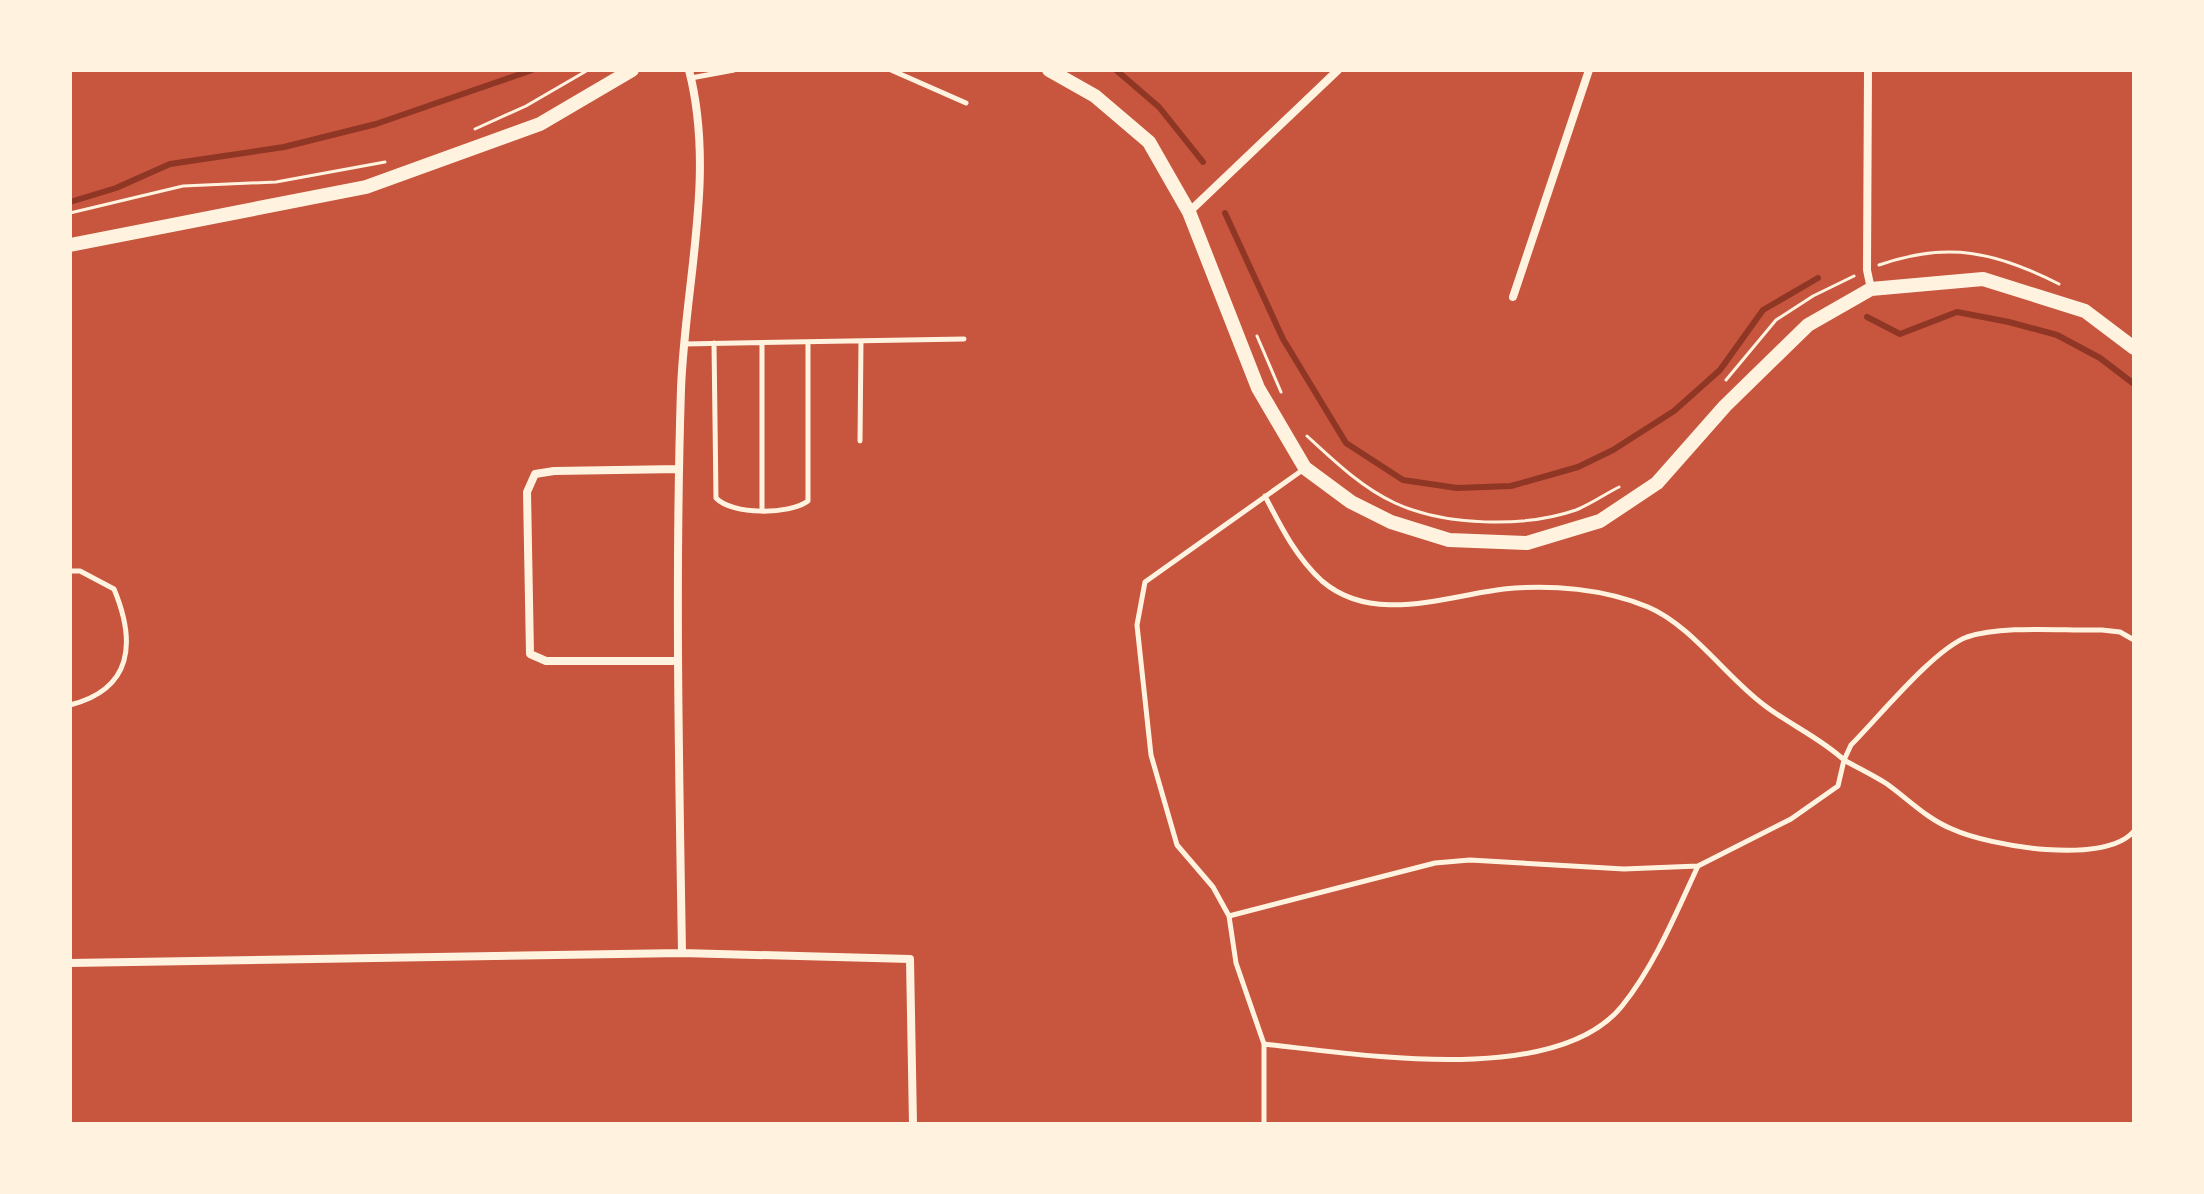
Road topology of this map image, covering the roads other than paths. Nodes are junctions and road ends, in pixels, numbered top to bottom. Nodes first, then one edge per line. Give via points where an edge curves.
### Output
1 (632, 70) edge
2 (734, 70) edge
3 (891, 70) edge
4 (1049, 70) edge
5 (1338, 70) edge
6 (1589, 70) edge
7 (1868, 70) edge
8 (690, 74) edge
9 (966, 103) dead end
10 (1189, 212) junction
11 (70, 245) edge
12 (1871, 289) junction
13 (1513, 297) dead end
14 (964, 339) dead end
15 (861, 341) junction
16 (808, 342) junction
17 (714, 343) junction
18 (762, 343) junction
19 (683, 344) junction
20 (2134, 348) edge
21 (860, 441) dead end
22 (1305, 468) junction
23 (679, 469) junction
24 (1265, 496) junction
25 (762, 509) junction
26 (70, 571) edge
27 (2134, 640) edge
28 (677, 661) junction
29 (70, 705) edge
30 (1844, 760) junction
31 (2134, 831) edge
32 (1698, 866) junction
33 (1229, 916) junction
34 (682, 953) junction
35 (70, 963) edge
36 (1264, 1044) junction
37 (913, 1124) edge
38 (1264, 1124) edge

1 - 11 street via 540,124 366,187
2 - 8 lane
3 - 9 lane
4 - 10 street via 1095,96 1149,142
5 - 10 street
6 - 13 street
7 - 12 street
8 - 19 street via 702,164
10 - 22 street via 1258,388
12 - 20 street via 1983,279 2085,311
12 - 22 street via 1808,325 1725,406 1657,483 1600,521 1527,543 1449,540 1351,502
14 - 15 lane
15 - 16 lane
15 - 21 lane
16 - 18 lane
16 - 25 lane via 808,501 799,508
17 - 18 lane
17 - 19 lane
17 - 25 lane via 716,498 732,508
18 - 25 lane
19 - 23 street
22 - 24 lane
23 - 28 street
23 - 28 street via 554,471 535,474 527,492 530,654 546,661
24 - 30 lane via 1293,549 1324,583 1361,601 1400,606 1507,589 1587,590 1650,608 1702,646 1764,705 1823,740
24 - 33 lane via 1145,582 1137,625 1151,755 1163,803 1177,845 1213,887
26 - 29 lane via 114,589 127,620 127,655 111,688
27 - 30 lane via 2102,630 1967,637 1944,649 1851,745
28 - 34 street
30 - 31 lane via 1954,831 2073,851 2106,848
30 - 32 lane via 1838,786 1791,819
32 - 33 lane via 1599,869 1470,860 1435,863
32 - 36 lane via 1662,942 1622,1007 1592,1033 1562,1046 1417,1061
33 - 36 lane via 1236,963
34 - 35 street
34 - 37 street via 910,959
36 - 38 lane

